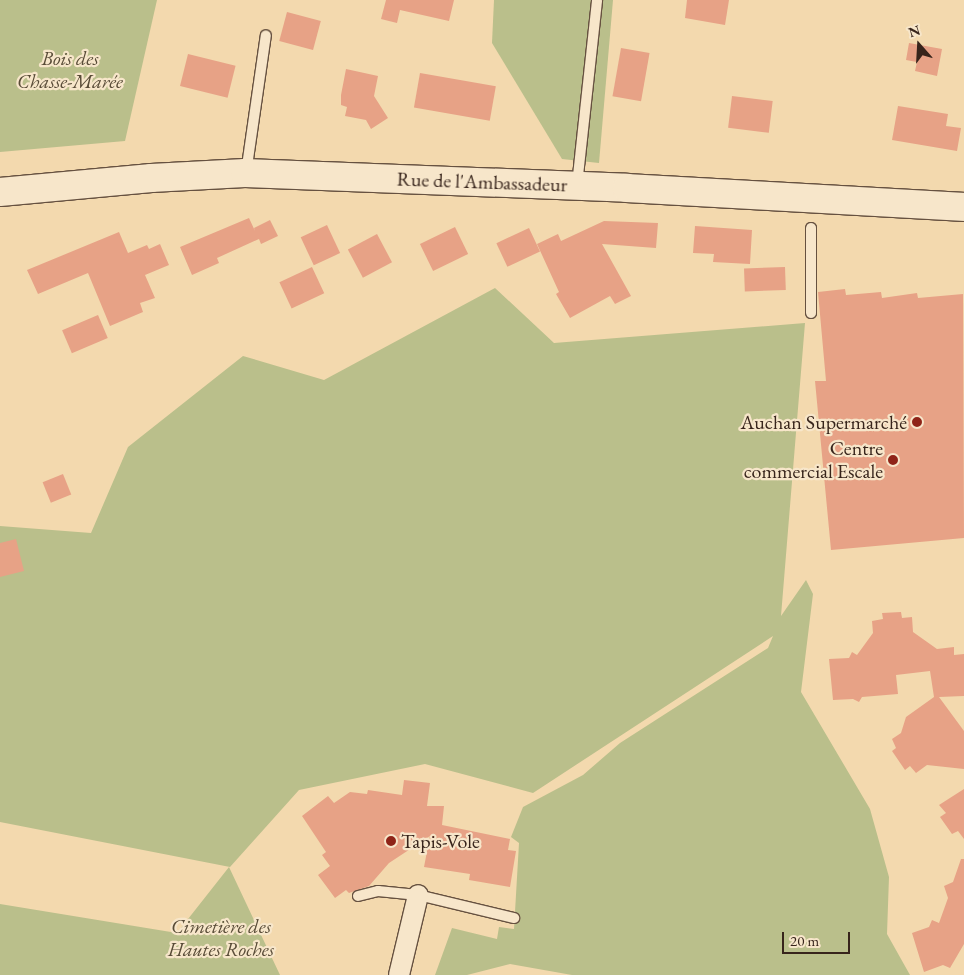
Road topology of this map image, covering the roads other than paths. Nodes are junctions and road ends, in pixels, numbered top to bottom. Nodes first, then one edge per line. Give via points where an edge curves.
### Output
1 (597, 0) edge
2 (266, 35) dead end
3 (246, 173) junction
4 (577, 186) junction
5 (0, 192) edge
6 (964, 206) edge
7 (811, 228) dead end
8 (811, 313) dead end
9 (418, 895) junction
10 (358, 896) dead end
11 (514, 918) dead end
12 (399, 975) edge

1 - 4 lane
2 - 3 lane
3 - 4 main road, Rue de l'Ambassadeur
3 - 5 main road, Rue de l'Ambassadeur
4 - 6 main road, Rue de l'Ambassadeur
7 - 8 lane
9 - 10 lane via 378,891
9 - 11 lane
9 - 12 street

